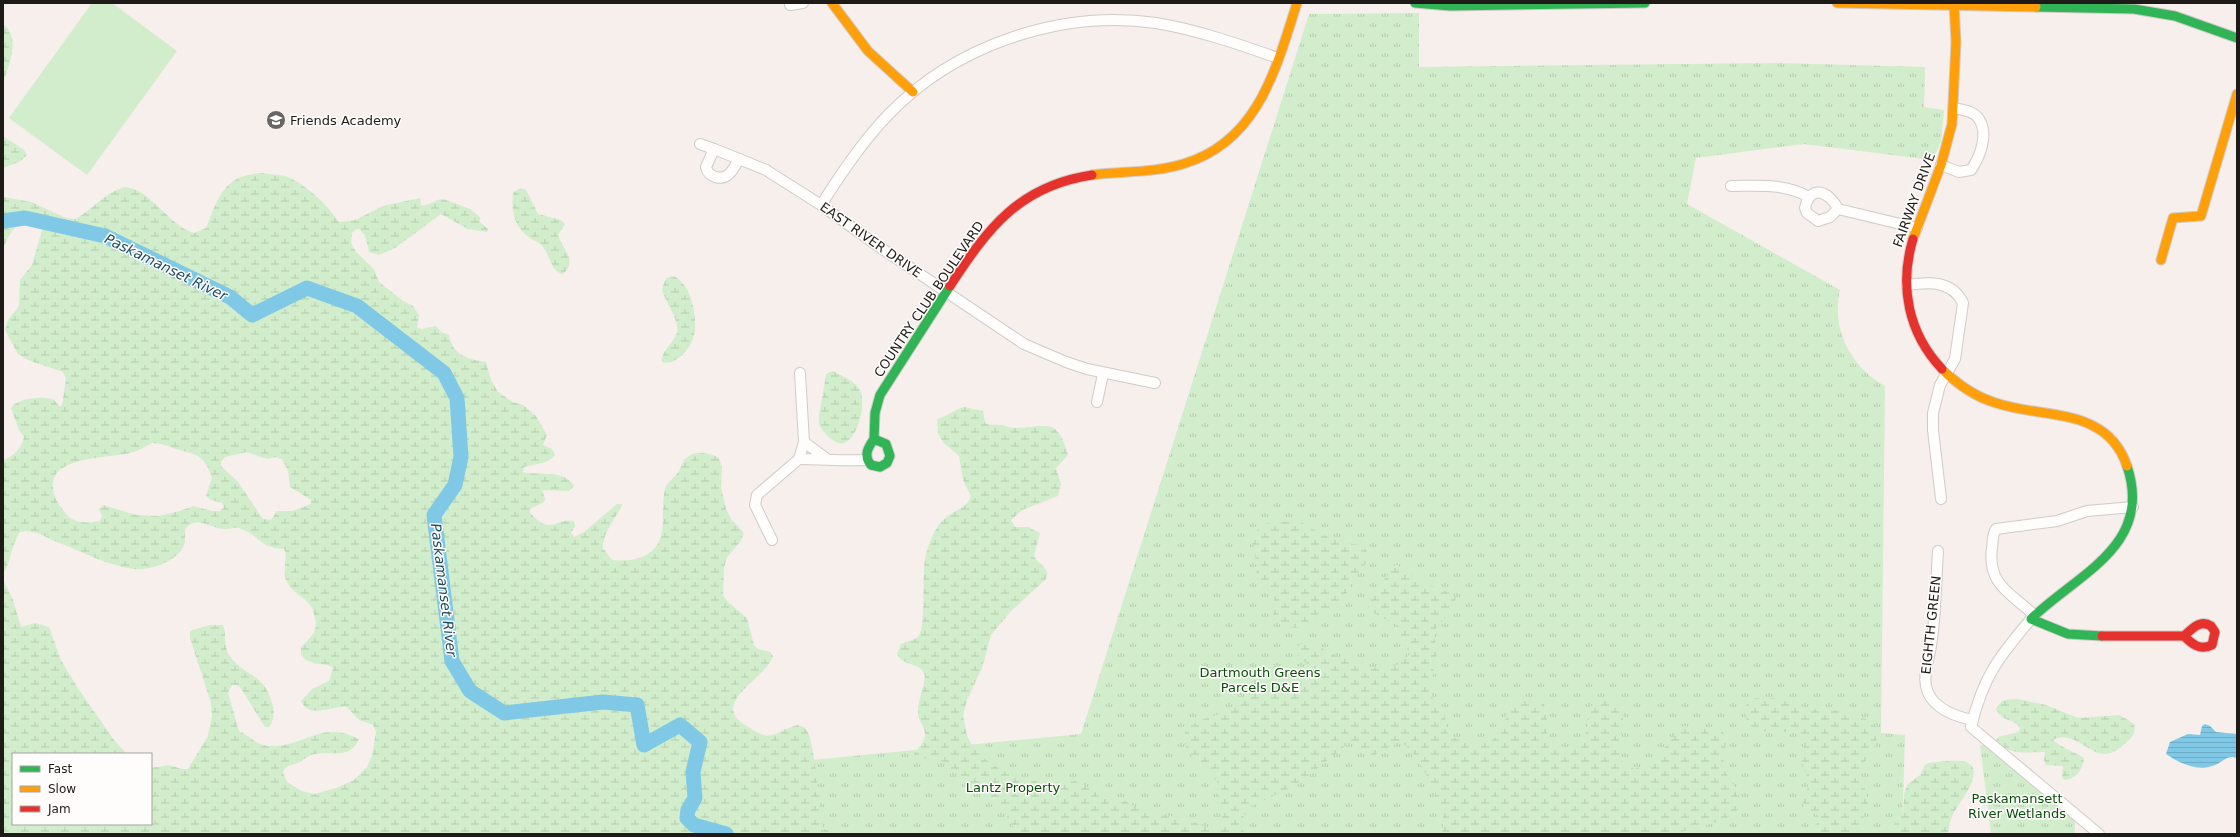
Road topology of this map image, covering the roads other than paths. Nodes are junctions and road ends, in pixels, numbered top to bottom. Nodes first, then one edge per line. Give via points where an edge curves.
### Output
1 (803, 3) edge
2 (832, 3) edge
3 (1297, 3) edge
4 (1415, 3) edge
5 (1645, 3) edge
6 (1837, 3) edge
7 (790, 4) dead end
8 (1954, 5) junction
9 (2237, 38) edge
10 (1278, 58) junction
11 (914, 92) junction
12 (2237, 94) edge
13 (1954, 108) junction
14 (700, 144) dead end
15 (714, 149) junction
16 (739, 159) junction
17 (1941, 165) junction
18 (1731, 186) dead end
19 (1809, 197) junction
20 (821, 205) junction
21 (1838, 210) junction
22 (1917, 228) junction
23 (2161, 260) dead end
24 (1907, 285) junction
25 (947, 291) junction
26 (1946, 372) junction
27 (800, 373) dead end
28 (1103, 374) junction
29 (1155, 383) dead end
30 (1097, 402) dead end
31 (874, 439) junction
32 (804, 442) junction
33 (799, 459) junction
34 (827, 459) junction
35 (867, 460) junction
36 (1942, 500) dead end
37 (2133, 507) junction
38 (772, 540) dead end
39 (1938, 551) dead end
40 (2033, 617) junction
41 (2184, 636) dead end
42 (1972, 724) junction
43 (2098, 834) edge

1 - 7 street
2 - 11 street via 866,51
3 - 10 street, COUNTRY CLUB BOULEVARD
4 - 5 street via 1457,6
6 - 8 street
8 - 9 street via 2110,7 2146,10 2188,19
8 - 13 street, FAIRWAY DRIVE
10 - 11 street via 1169,26 1121,20 1093,21 1034,32 995,44 955,63
10 - 25 street, COUNTRY CLUB BOULEVARD via 1257,109 1241,130 1223,146 1203,158 1183,165 1154,170 1084,175 1034,193 995,225
11 - 20 street via 888,115 870,136
12 - 23 street via 2201,216 2173,218
13 - 17 street, FAIRWAY DRIVE via 1950,136
13 - 17 street via 1971,112 1979,119 1982,130 1980,157 1971,170 1959,172
14 - 15 street, EAST RIVER DRIVE
15 - 16 street, EAST RIVER DRIVE
15 - 16 street via 706,167 714,176 722,178 729,174
16 - 20 street, EAST RIVER DRIVE via 766,170
17 - 22 street, FAIRWAY DRIVE
18 - 19 street via 1783,187 1799,191
19 - 21 street via 1815,193 1829,195
19 - 21 street via 1805,208 1812,219 1824,221
20 - 25 street, EAST RIVER DRIVE
21 - 22 street
22 - 24 street, FAIRWAY DRIVE via 1908,258
24 - 26 street, FAIRWAY DRIVE via 1910,313 1918,334 1925,347
24 - 26 street via 1943,284 1955,292 1963,303 1955,359
25 - 28 street, EAST RIVER DRIVE via 1024,344
25 - 31 street, COUNTRY CLUB BOULEVARD via 880,395 875,413
26 - 36 street via 1936,396 1933,414
26 - 37 street, FAIRWAY DRIVE via 1972,393 1999,404 2067,416 2084,421 2100,430 2115,444 2126,464 2131,482
27 - 32 street
28 - 29 street, EAST RIVER DRIVE
28 - 30 street
31 - 35 street, COUNTRY CLUB BOULEVARD via 866,450
31 - 35 street via 886,444 890,458 886,464 879,467
32 - 33 street
32 - 34 street
33 - 34 street
33 - 38 street via 757,495 756,505
34 - 35 street
37 - 40 street, FAIRWAY DRIVE via 2128,527 2114,548
37 - 40 street via 2086,511 2057,522 1996,529 1993,533 1991,559 1994,576
39 - 42 street, EIGHTH GREEN via 1931,645 1925,673 1926,686 1931,698 1940,708
40 - 41 street via 2068,634 2119,637
40 - 42 street via 2010,644 1989,675
42 - 43 street

